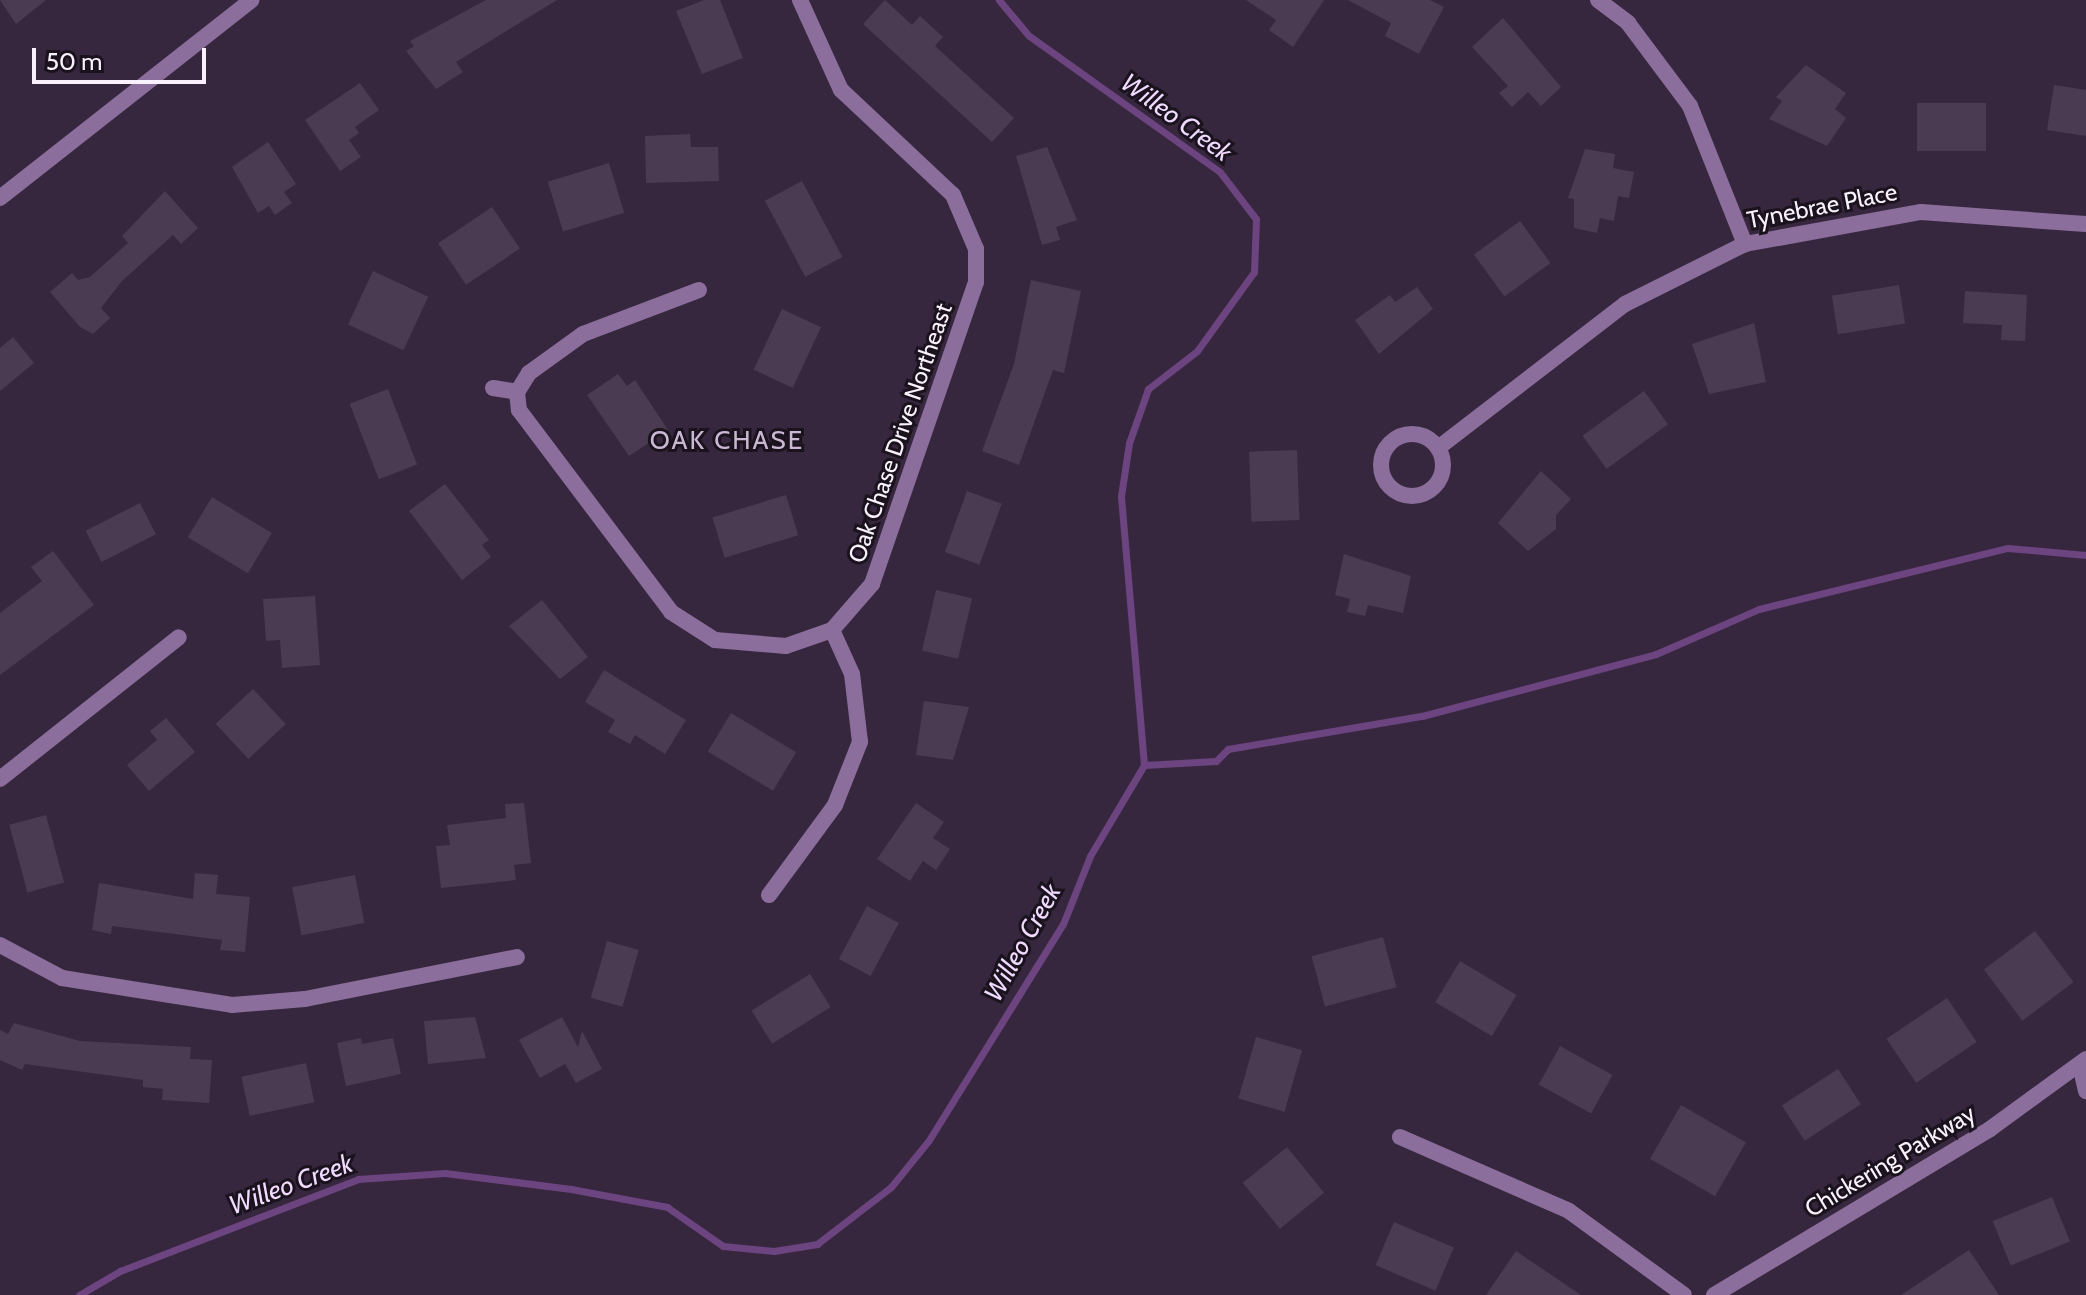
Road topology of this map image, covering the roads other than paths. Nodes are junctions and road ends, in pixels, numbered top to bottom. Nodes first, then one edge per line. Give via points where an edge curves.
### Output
1 (252, 0) edge
2 (800, 0) edge
3 (1598, 0) edge
4 (0, 198) edge
5 (2086, 224) edge
6 (1745, 244) junction
7 (699, 290) dead end
8 (493, 388) dead end
9 (517, 392) junction
10 (1438, 448) dead end
11 (832, 630) junction
12 (179, 637) dead end
13 (0, 779) edge
14 (769, 895) dead end
15 (0, 945) edge
16 (517, 957) dead end
17 (2083, 1062) edge
18 (2086, 1091) edge
19 (1400, 1137) dead end
20 (1684, 1295) edge
21 (1714, 1295) edge

1 - 4 street
2 - 11 street, Oak Chase Drive Northeast via 841,90 953,195 976,249 967,323 887,554 872,584
3 - 6 street via 1628,23 1690,106
5 - 6 street, Tynebrae Place via 1921,212
6 - 10 street, Tynebrae Place via 1625,304
7 - 9 street via 583,334 529,373
8 - 9 street
9 - 11 street via 531,430 654,593 690,627 715,640 762,647
11 - 14 street via 852,674 860,742 835,805
12 - 13 street
15 - 16 street via 62,978 232,1005 305,999
17 - 18 street
17 - 21 street, Chickering Parkway via 1990,1129
19 - 20 street via 1569,1211

